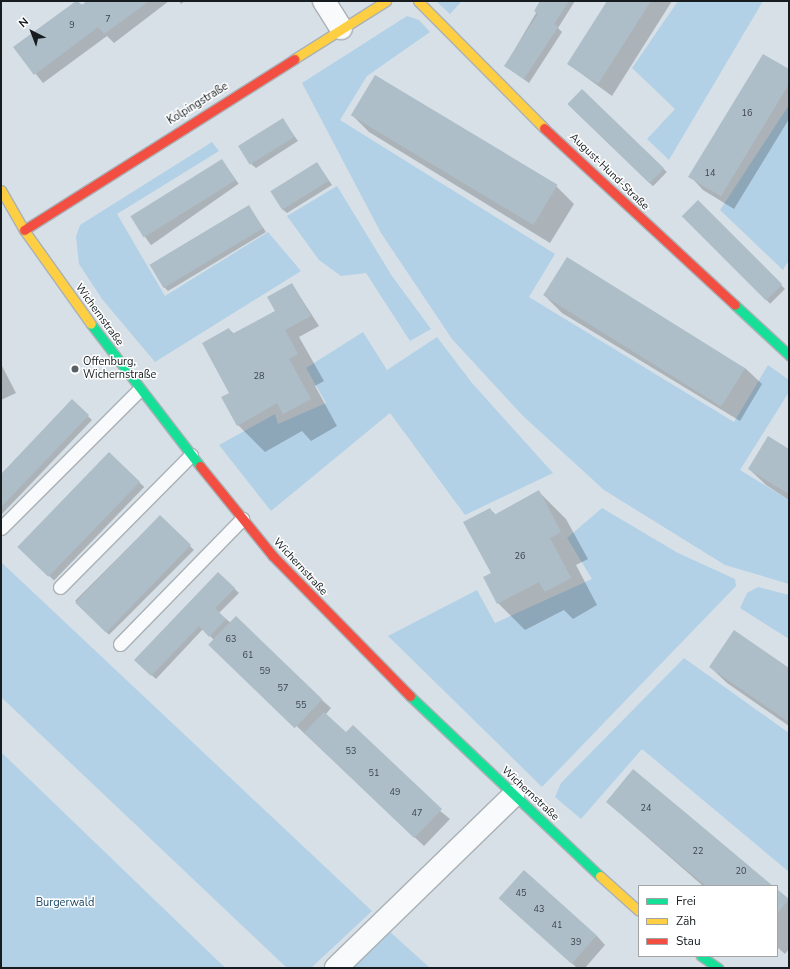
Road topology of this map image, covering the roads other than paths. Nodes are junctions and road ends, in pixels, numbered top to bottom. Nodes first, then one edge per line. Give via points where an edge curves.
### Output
1 (324, 1) edge
2 (386, 1) edge
3 (418, 1) edge
4 (341, 28) junction
5 (1, 190) edge
6 (24, 230) junction
7 (789, 355) edge
8 (139, 390) junction
9 (191, 455) junction
10 (242, 519) junction
11 (1, 528) edge
12 (60, 587) dead end
13 (120, 644) dead end
14 (513, 796) junction
15 (638, 910) edge
16 (702, 957) edge
17 (336, 968) edge
18 (718, 968) edge

1 - 4 street
2 - 4 street, Kolpingstraße
3 - 7 street, August-Hund-Straße via 523,110
4 - 6 street, Kolpingstraße
5 - 6 street, Wichernstraße
6 - 8 street, Wichernstraße
8 - 9 street, Wichernstraße
8 - 11 lane
9 - 10 street, Wichernstraße
9 - 12 lane
10 - 13 lane
10 - 14 street, Wichernstraße via 350,638
14 - 15 street, Wichernstraße
14 - 17 street
16 - 18 street

